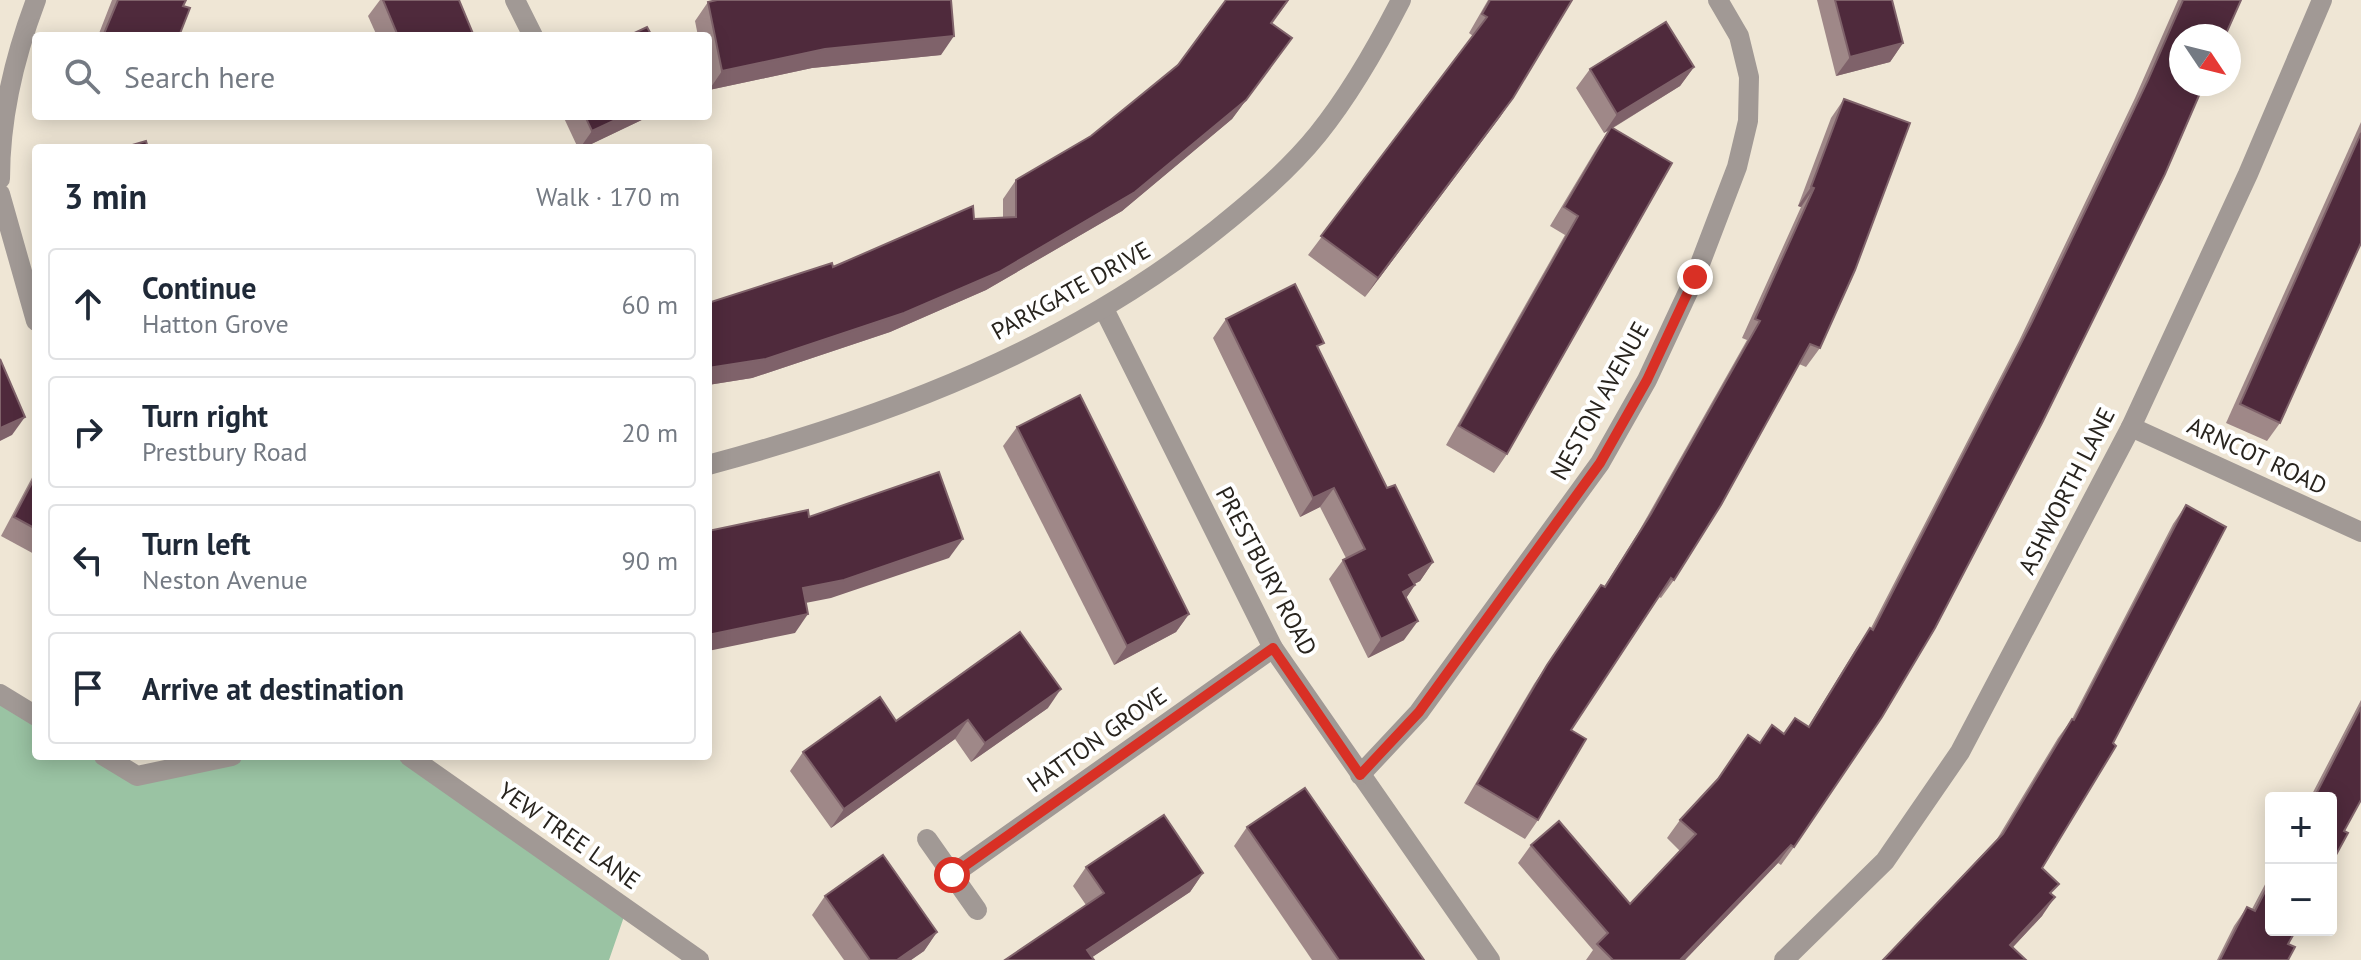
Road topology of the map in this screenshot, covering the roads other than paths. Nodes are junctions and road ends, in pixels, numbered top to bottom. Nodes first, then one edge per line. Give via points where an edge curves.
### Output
1 (36, 0) edge
2 (515, 0) edge
3 (1401, 0) edge
4 (1718, 0) edge
5 (2322, 0) edge
6 (531, 32) edge
7 (0, 179) edge
8 (0, 194) edge
9 (32, 307) edge
10 (1104, 309) junction
11 (2131, 427) junction
12 (712, 464) edge
13 (2361, 532) edge
14 (1273, 648) junction
15 (0, 694) edge
16 (32, 714) edge
17 (111, 760) edge
18 (213, 760) edge
19 (415, 760) edge
20 (1360, 775) junction
21 (927, 839) dead end
22 (952, 875) junction
23 (977, 910) dead end
24 (699, 960) edge
25 (1490, 960) edge
26 (1784, 960) edge

1 - 7 street via 18,47 0,139
2 - 6 street
3 - 10 street, PARKGATE DRIVE via 1372,56 1318,135 1253,200 1173,264
4 - 20 street, NESTON AVENUE via 1739,36 1749,77 1748,121 1737,167 1695,277 1647,380 1600,463 1419,712
5 - 11 street, ASHWORTH LANE
8 - 9 street
10 - 12 street, PARKGATE DRIVE via 953,385 803,440
10 - 14 street, PRESTBURY ROAD
11 - 13 street, ARNCOT ROAD
11 - 26 street, ASHWORTH LANE via 1960,752 1885,861
14 - 20 street, PRESTBURY ROAD
14 - 22 street, HATTON GROVE
15 - 16 street
17 - 18 street via 137,776
19 - 24 street, YEW TREE LANE
20 - 25 street, PRESTBURY ROAD
21 - 22 street
22 - 23 street

